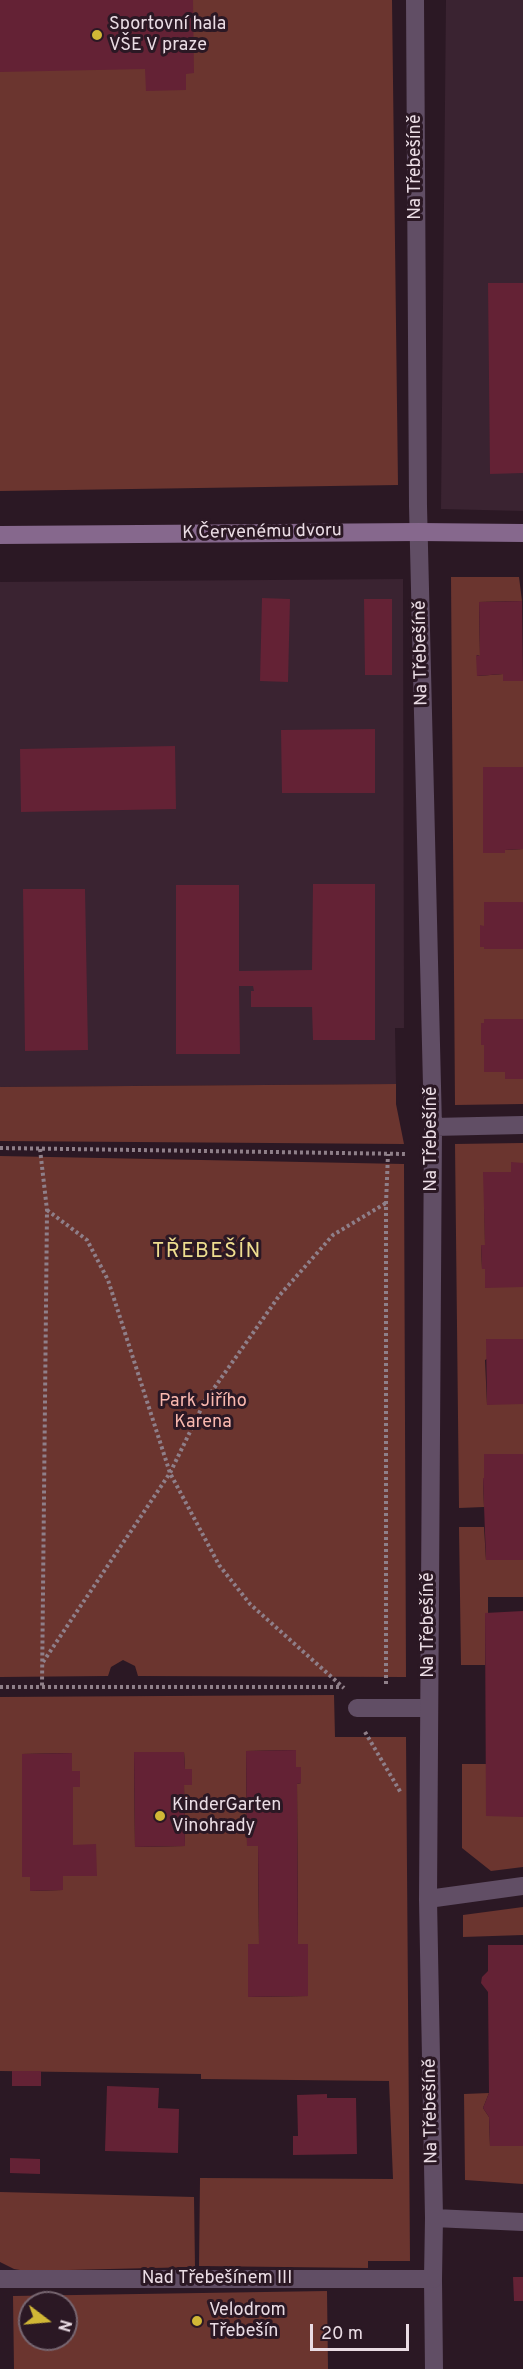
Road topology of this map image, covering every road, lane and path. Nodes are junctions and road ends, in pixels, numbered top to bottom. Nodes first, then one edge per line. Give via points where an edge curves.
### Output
1 (415, 0) edge
2 (419, 532) junction
3 (523, 533) edge
4 (0, 535) edge
5 (523, 1125) edge
6 (433, 1127) junction
7 (0, 1148) edge
8 (40, 1149) junction
9 (388, 1154) junction
10 (432, 1154) junction
11 (386, 1203) junction
12 (47, 1210) junction
13 (170, 1473) junction
14 (43, 1662) junction
15 (0, 1687) edge
16 (42, 1687) junction
17 (357, 1708) joint
18 (388, 1708) junction
19 (428, 1708) junction
20 (428, 1815) junction
21 (523, 1886) edge
22 (428, 1899) junction
23 (434, 2218) junction
24 (523, 2222) edge
25 (433, 2278) junction
26 (0, 2279) edge
27 (434, 2369) edge

1 - 2 street, Na Třebešíně
2 - 3 street, K Červenému dvoru
2 - 4 street, K Červenému dvoru
2 - 6 street, Na Třebešíně
5 - 6 street
6 - 10 street, Na Třebešíně
7 - 8 path
8 - 9 path
8 - 12 path
9 - 10 path
9 - 11 path
10 - 19 street, Na Třebešíně
11 - 13 path via 333,1235 279,1296 205,1401
11 - 18 path
12 - 13 path via 87,1239 108,1280
12 - 14 path
13 - 14 path
13 - 16 path via 219,1565 250,1604 343,1687
14 - 16 path
15 - 16 path
17 - 18 street
17 - 20 path via 367,1736 406,1801
18 - 19 street
19 - 20 street, Na Třebešíně
20 - 22 street, Na Třebešíně
21 - 22 street
22 - 23 street, Na Třebešíně
23 - 24 street
23 - 25 street, Na Třebešíně
25 - 26 street, Nad Třebešínem III
25 - 27 street, Na Třebešíně

